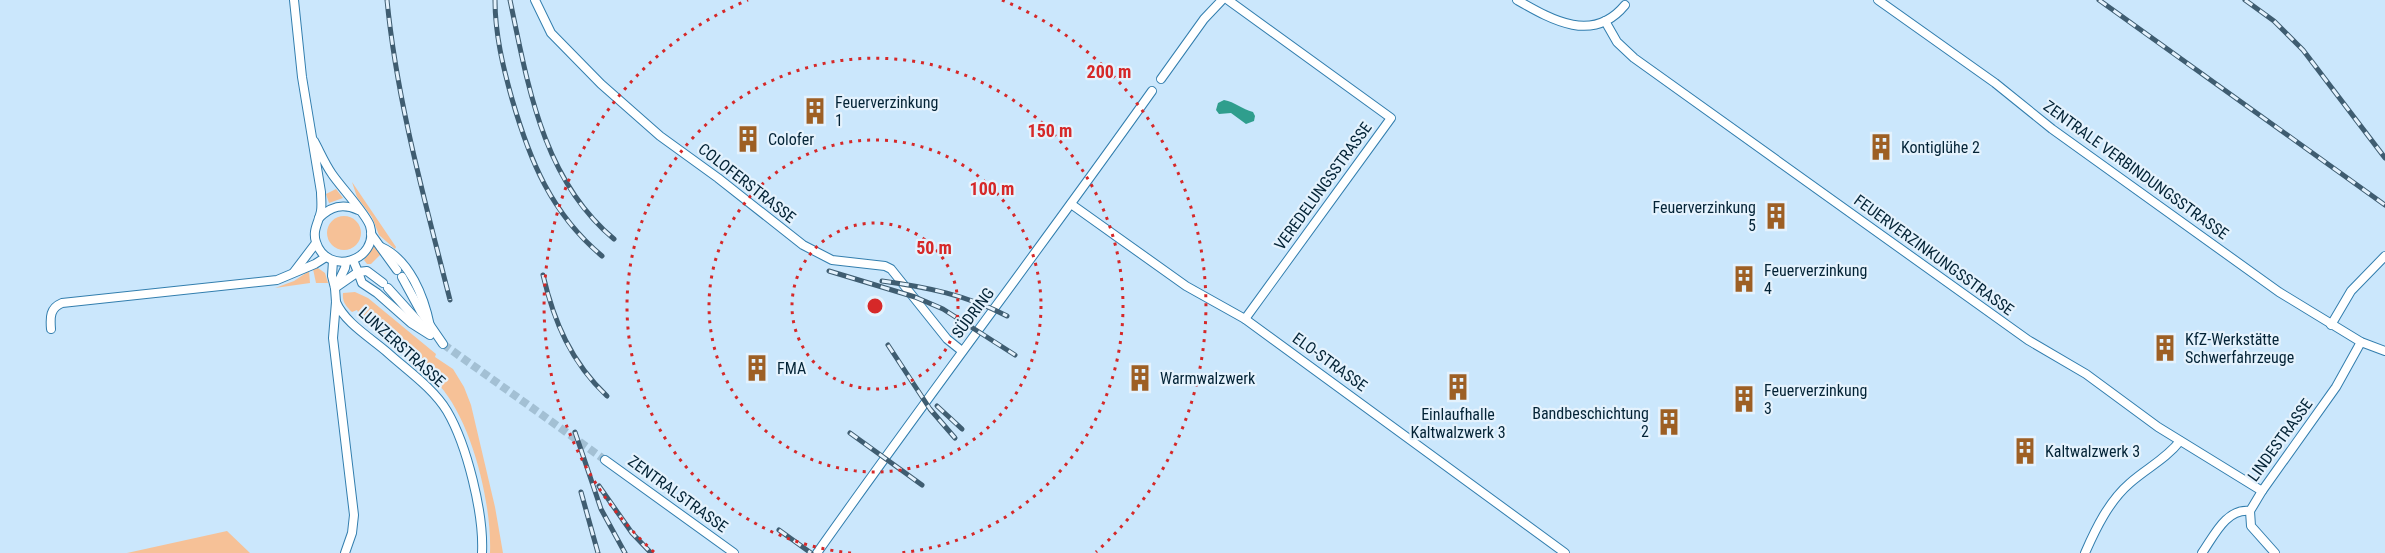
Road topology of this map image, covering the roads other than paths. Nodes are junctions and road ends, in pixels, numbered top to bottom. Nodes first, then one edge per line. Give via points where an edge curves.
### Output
1 (294, 0) edge
2 (535, 0) edge
3 (1222, 0) edge
4 (1228, 0) edge
5 (1517, 0) edge
6 (1878, 0) edge
7 (1625, 4) dead end
8 (1605, 21) junction
9 (1161, 80) dead end
10 (1152, 91) dead end
11 (314, 141) junction
12 (1071, 204) junction
13 (358, 210) junction
14 (319, 219) junction
15 (371, 234) junction
16 (316, 243) junction
17 (381, 247) junction
18 (2385, 256) edge
19 (330, 259) junction
20 (350, 261) junction
21 (315, 264) junction
22 (358, 272) junction
23 (292, 274) junction
24 (332, 276) junction
25 (335, 288) junction
26 (336, 302) junction
27 (1245, 319) junction
28 (2331, 325) junction
29 (51, 329) dead end
30 (430, 330) junction
31 (2361, 342) junction
32 (962, 351) junction
33 (2385, 351) edge
34 (2180, 441) junction
35 (605, 460) tunnel mouth
36 (2262, 491) junction
37 (2250, 511) junction
38 (345, 553) edge
39 (482, 553) edge
40 (734, 553) edge
41 (817, 553) edge
42 (1565, 553) edge
43 (2085, 553) edge
44 (2202, 553) edge
45 (2275, 553) edge

1 - 11 street
2 - 32 street, COLOFERSTRASSE via 562,46 660,136 803,245 838,261 891,269 946,339
3 - 9 street
4 - 27 street, VEREDELUNGSSTRASSE via 1391,118
5 - 8 street via 1569,24
6 - 28 street, ZENTRALE VERBINDUNGSSTRASSE via 2078,148
7 - 8 street
8 - 34 street, FEUERVERZINKUNGSSTRASSE via 1617,42 1634,58 2005,325 2086,374
10 - 12 street, SÜDRING
11 - 13 street
11 - 14 street via 321,192
12 - 27 street, ELO-STRASSE via 1186,286
12 - 32 street, SÜDRING
13 - 14 street via 333,208
13 - 15 street via 368,220
14 - 16 street
15 - 17 street
15 - 20 street, LUNZERSTRASSE via 364,253
16 - 19 street
16 - 23 street
17 - 30 street via 400,273
17 - 30 street via 395,255 417,285
18 - 28 street via 2351,291
19 - 20 street
19 - 21 street
19 - 24 street, LUNZERSTRASSE
20 - 22 street
20 - 25 street, LUNZERSTRASSE
21 - 23 street
21 - 24 street via 324,266
22 - 25 street
22 - 30 street via 362,283 411,323
22 - 30 street via 367,271
23 - 29 street via 277,279 62,303 52,310
24 - 25 street, LUNZERSTRASSE
25 - 26 street, LUNZERSTRASSE
26 - 38 street, LUNZERSTRASSE via 333,338 354,515
26 - 39 street, LUNZERSTRASSE via 346,317 447,410 477,501
27 - 42 street, ELO-STRASSE
28 - 31 street, ZENTRALE VERBINDUNGSSTRASSE
31 - 33 street, ZENTRALE VERBINDUNGSSTRASSE
31 - 36 street, LINDESTRASSE via 2336,387
32 - 41 street, SÜDRING
34 - 36 street, FEUERVERZINKUNGSSTRASSE
34 - 43 street via 2128,484 2111,504
35 - 40 street, ZENTRALSTRASSE
36 - 37 street, LINDESTRASSE
37 - 44 street via 2238,511 2227,518
37 - 45 street via 2252,526

